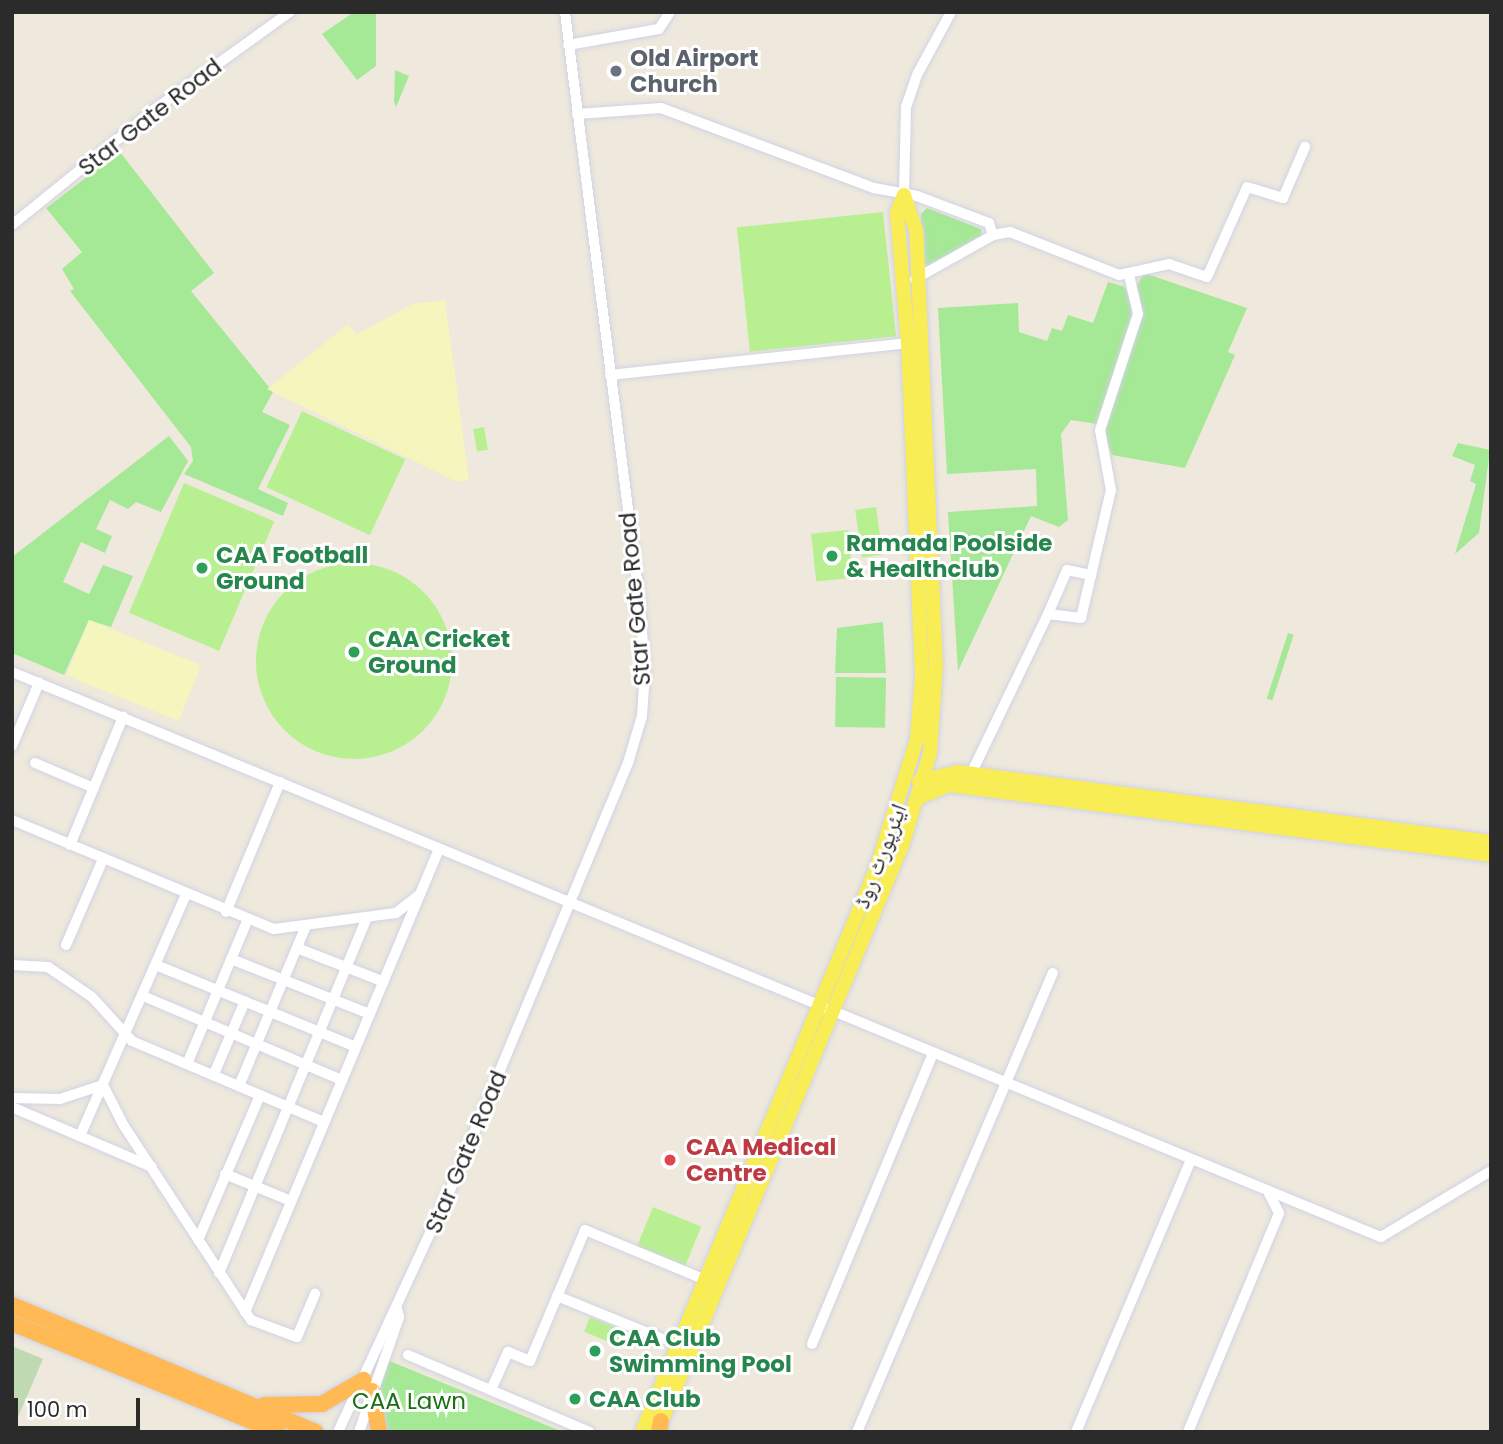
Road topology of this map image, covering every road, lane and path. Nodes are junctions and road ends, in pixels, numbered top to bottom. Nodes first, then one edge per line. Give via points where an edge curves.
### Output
1 (290, 12) edge
2 (565, 12) edge
3 (670, 12) edge
4 (951, 12) edge
5 (568, 45) junction
6 (577, 114) junction
7 (1305, 147) dead end
8 (904, 195) junction
9 (12, 225) edge
10 (993, 235) junction
11 (1129, 275) junction
12 (915, 279) junction
13 (908, 343) junction
14 (610, 375) junction
15 (916, 394) junction
16 (1091, 575) junction
17 (1048, 614) junction
18 (12, 672) edge
19 (39, 683) junction
20 (123, 717) junction
21 (924, 742) junction
22 (12, 746) edge
23 (36, 763) dead end
24 (929, 772) junction
25 (965, 773) junction
26 (280, 782) junction
27 (948, 785) junction
28 (94, 788) junction
29 (902, 795) junction
30 (918, 797) junction
31 (12, 820) edge
32 (1491, 842) edge
33 (70, 845) junction
34 (439, 849) junction
35 (1491, 855) edge
36 (103, 859) junction
37 (186, 895) junction
38 (419, 895) junction
39 (571, 901) junction
40 (226, 912) junction
41 (366, 918) junction
42 (247, 921) junction
43 (306, 926) junction
44 (66, 945) dead end
45 (297, 948) junction
46 (231, 959) junction
47 (12, 965) edge
48 (156, 965) junction
49 (346, 967) junction
50 (1053, 973) dead end
51 (284, 980) junction
52 (384, 982) junction
53 (218, 990) junction
54 (143, 996) junction
55 (332, 999) junction
56 (245, 1001) junction
57 (827, 1008) junction
58 (271, 1012) junction
59 (370, 1014) junction
60 (205, 1023) junction
61 (319, 1031) junction
62 (126, 1032) junction
63 (231, 1033) junction
64 (257, 1044) junction
65 (356, 1047) junction
66 (933, 1053) junction
67 (187, 1064) junction
68 (305, 1065) junction
69 (214, 1074) junction
70 (342, 1080) junction
71 (1004, 1083) junction
72 (103, 1085) junction
73 (240, 1086) junction
74 (260, 1096) junction
75 (12, 1098) edge
76 (12, 1107) edge
77 (287, 1107) junction
78 (324, 1122) junction
79 (80, 1136) junction
80 (1191, 1160) junction
81 (152, 1167) junction
82 (1491, 1171) edge
83 (225, 1174) junction
84 (254, 1186) junction
85 (1269, 1192) junction
86 (291, 1201) junction
87 (198, 1240) junction
88 (219, 1273) junction
89 (706, 1280) junction
90 (315, 1294) dead end
91 (557, 1296) junction
92 (12, 1305) edge
93 (245, 1312) junction
94 (12, 1323) edge
95 (12, 1336) edge
96 (47, 1338) junction
97 (663, 1339) dead end
98 (812, 1344) dead end
99 (408, 1355) dead end
100 (367, 1386) junction
101 (491, 1390) junction
102 (251, 1405) junction
103 (659, 1428) edge
104 (278, 1432) edge
105 (317, 1432) edge
106 (338, 1432) edge
107 (359, 1432) edge
108 (379, 1432) edge
109 (589, 1432) edge
110 (642, 1432) edge
111 (857, 1432) edge
112 (1076, 1432) edge
113 (1188, 1432) edge

1 - 9 street, Star Gate Road via 154,110
2 - 5 street, Star Gate Road
3 - 5 street via 659,29
4 - 8 street via 906,107
5 - 6 street, Star Gate Road
6 - 8 street via 661,108
6 - 14 street, Star Gate Road
7 - 11 street via 1283,198 1247,187 1207,277 1168,264
8 - 10 street via 925,198 989,223
8 - 12 main road via 916,230
8 - 13 main road via 897,212
10 - 11 street via 1010,232
10 - 12 street
11 - 16 street via 1138,314 1100,430 1111,490
12 - 15 main road
13 - 14 street
13 - 15 main road
14 - 39 street, Star Gate Road via 645,672 642,716 628,763
15 - 21 main road via 936,666
16 - 17 street via 1067,570
16 - 17 street via 1081,618
17 - 25 street
18 - 19 street
19 - 20 street
19 - 22 street
20 - 26 street
20 - 28 street
21 - 24 main road, ایئرپورٹ روڈ
21 - 25 main road via 938,759
21 - 29 main road
23 - 28 street
24 - 25 main road
24 - 27 main road
24 - 29 main road, ایئرپورٹ روڈ
24 - 30 main road, ایئرپورٹ روڈ
25 - 32 main road
26 - 34 street
26 - 40 street
27 - 30 main road
27 - 35 main road
28 - 33 street
29 - 57 main road, ایئرپورٹ روڈ
30 - 57 main road, ایئرپورٹ روڈ
31 - 33 street
33 - 36 street
34 - 38 street
34 - 39 street
36 - 37 street
36 - 44 street
37 - 40 street
37 - 48 street
38 - 41 street via 396,913
38 - 52 street
39 - 57 street
39 - 100 street, Star Gate Road
40 - 42 street
41 - 43 street
41 - 49 street
42 - 43 street via 274,929
42 - 46 street
43 - 45 street
45 - 49 street
45 - 51 street
46 - 51 street
46 - 53 street
47 - 62 street via 54,970 92,997
48 - 53 street
48 - 54 street
49 - 52 street
49 - 55 street
50 - 71 street
51 - 55 street
51 - 58 street
52 - 59 street
53 - 56 street
53 - 60 street
54 - 60 street
54 - 62 street
55 - 59 street
55 - 61 street
56 - 58 street
56 - 63 street
57 - 66 street
57 - 89 main road, ایئرپورٹ روڈ
57 - 103 main road, ایئرپورٹ روڈ
58 - 61 street
58 - 64 street
59 - 65 street
60 - 63 street
60 - 67 street
61 - 65 street
61 - 68 street
62 - 67 street via 132,1041
62 - 72 street
63 - 64 street
63 - 69 street
64 - 68 street
64 - 73 street
65 - 70 street
66 - 71 street
66 - 98 street
67 - 69 street
68 - 70 street
68 - 77 street
69 - 73 street
70 - 78 street
71 - 80 street
71 - 111 street
72 - 75 street via 60,1099
72 - 79 street
72 - 81 street
73 - 74 street
74 - 77 street
74 - 83 street
76 - 79 street
77 - 78 street
77 - 84 street
78 - 86 street
79 - 81 street
80 - 85 street
80 - 112 street
81 - 87 street
82 - 85 street via 1381,1237
83 - 84 street
83 - 87 street
84 - 86 street
84 - 88 street
85 - 113 street via 1279,1213
86 - 93 street
87 - 88 street
88 - 93 street
89 - 91 street via 585,1230
89 - 110 main road, ایئرپورٹ روڈ
90 - 93 street via 297,1337 251,1320
91 - 97 street
91 - 101 street via 530,1361 508,1352
92 - 102 highway
94 - 96 highway
95 - 96 highway
96 - 104 highway
99 - 101 street
100 - 102 highway via 322,1404
100 - 106 street, Star Gate Road
100 - 107 street, Star Gate Road
100 - 108 highway
101 - 109 street
102 - 105 highway

